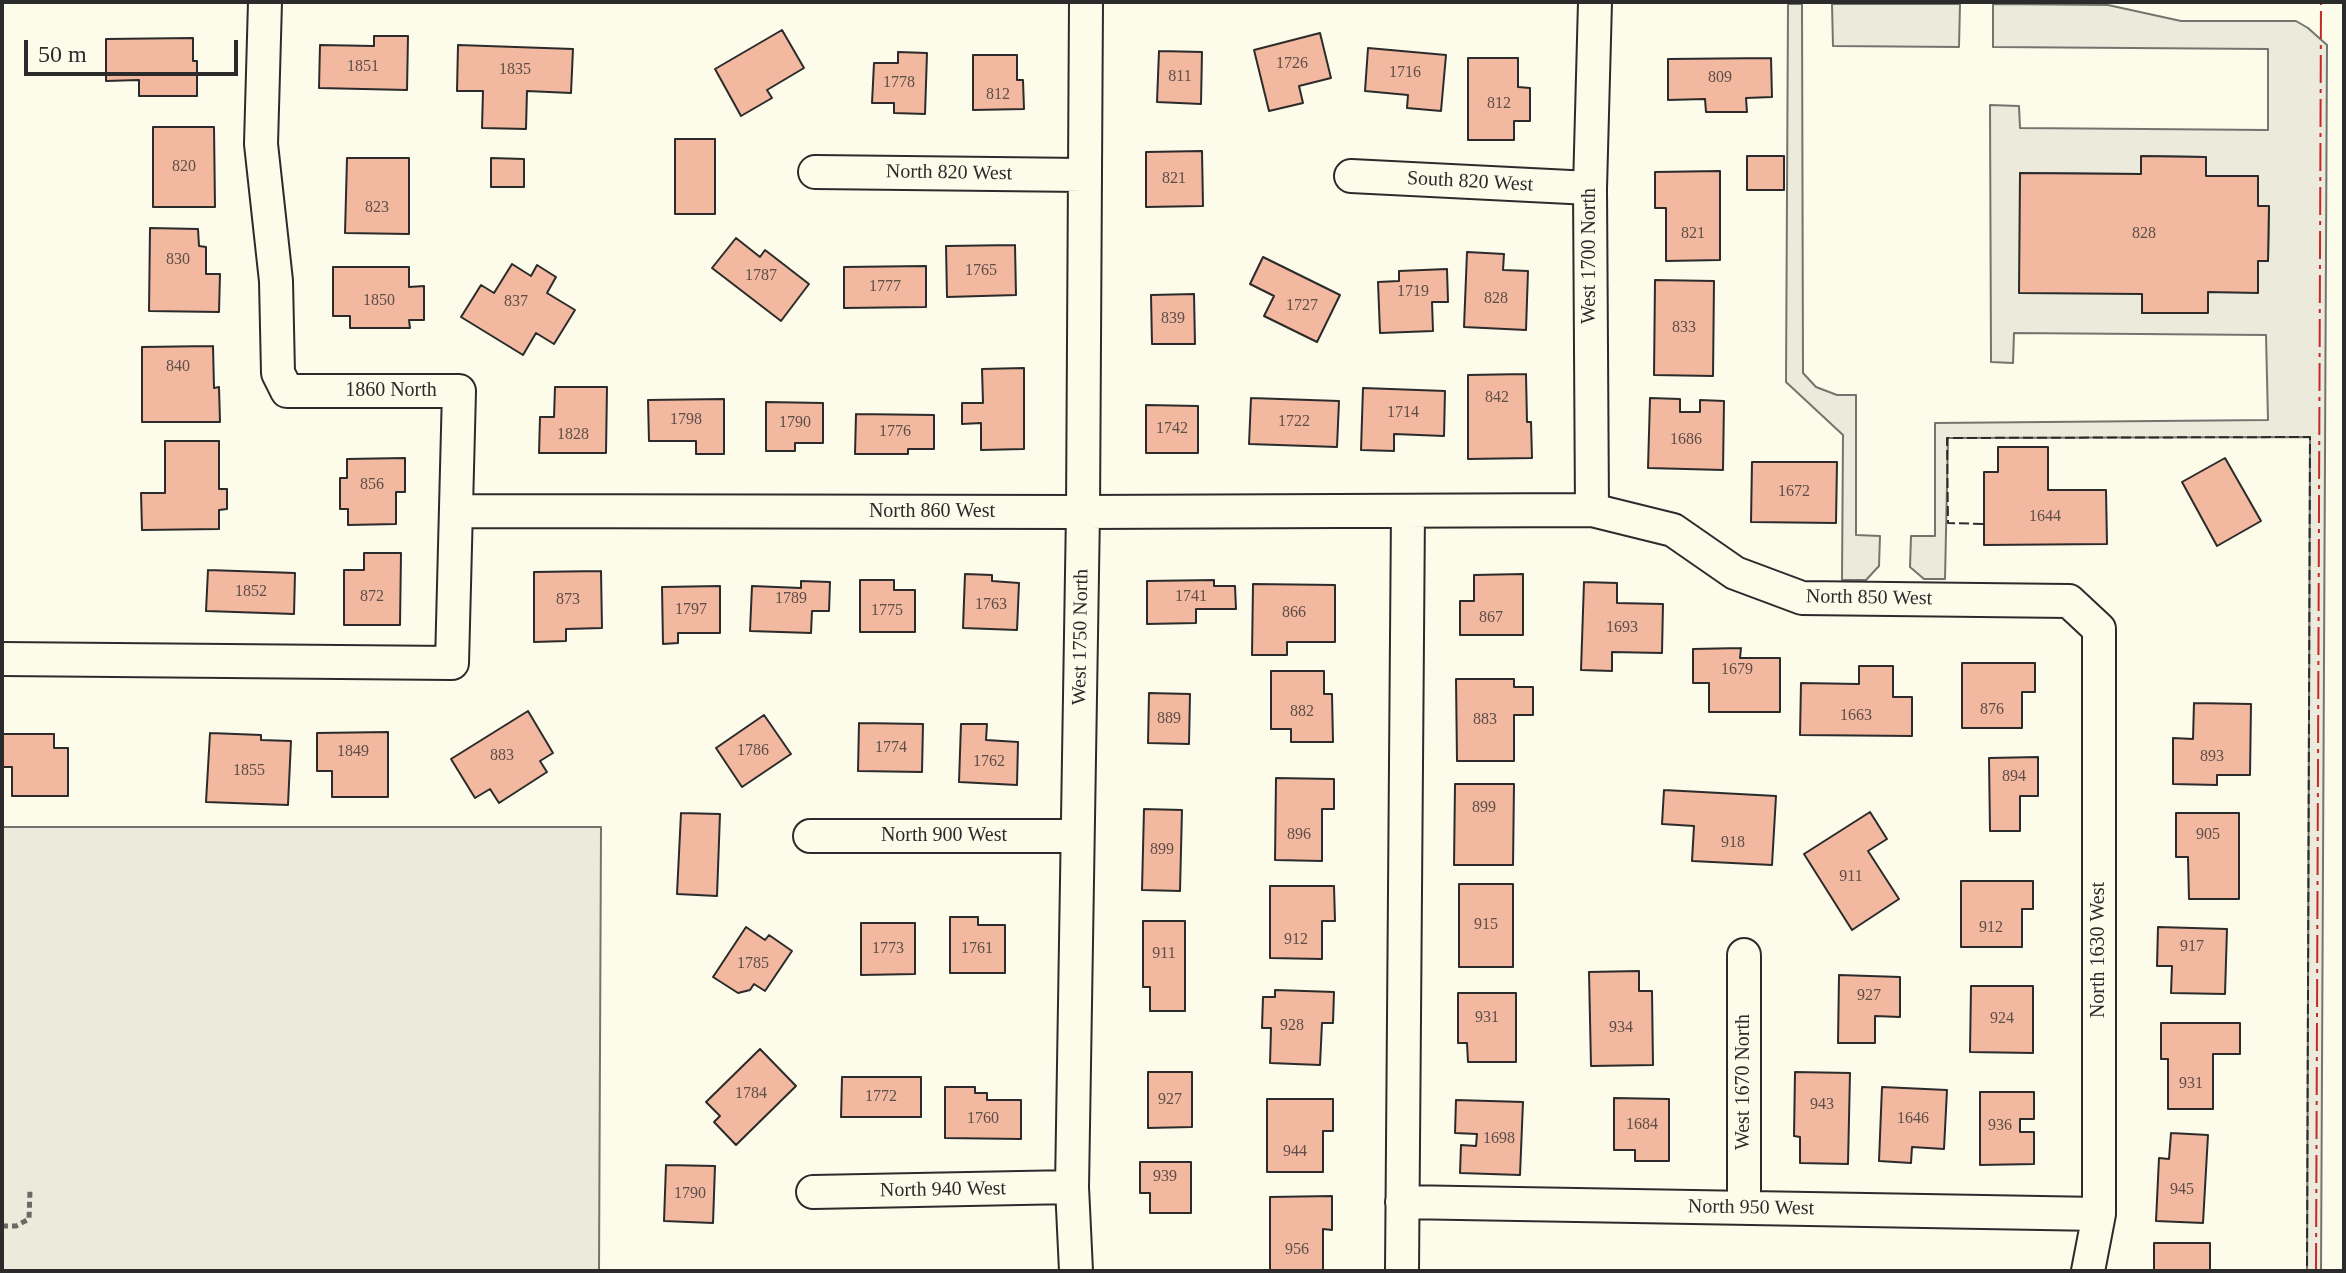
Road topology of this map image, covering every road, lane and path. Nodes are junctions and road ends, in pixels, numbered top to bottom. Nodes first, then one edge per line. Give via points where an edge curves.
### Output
1 (265, 2) edge
2 (1086, 2) edge
3 (1595, 2) edge
4 (815, 172) dead end
5 (1083, 175) junction
6 (1351, 176) dead end
7 (1590, 188) junction
8 (1592, 510) junction
9 (456, 511) junction
10 (1408, 511) junction
11 (1083, 512) junction
12 (2099, 629) joint
13 (2, 659) edge
14 (810, 836) dead end
15 (1077, 836) junction
16 (1744, 955) dead end
17 (1072, 1187) junction
18 (30, 1191) dead end
19 (813, 1192) dead end
20 (1402, 1202) junction
21 (1744, 1208) junction
22 (2099, 1214) junction
23 (2, 1226) edge
24 (1076, 1271) edge
25 (1402, 1271) edge
26 (2088, 1271) edge

1 - 9 street, 1860 North via 261,144 276,281 278,373 287,391 459,391
2 - 5 street, West 1750 North
3 - 7 street, West 1700 North
4 - 5 street, North 820 West
5 - 11 street, West 1750 North
6 - 7 street, South 820 West
7 - 8 street, West 1700 North
8 - 10 street, North 850 West
8 - 12 street, North 850 West via 1673,530 1735,573 1802,598 2069,601
9 - 11 street, North 860 West
9 - 13 street, 1860 North via 452,663
10 - 11 street, North 860 West
10 - 20 street
11 - 15 street, West 1750 North
12 - 22 street, North 1630 West
14 - 15 street, North 900 West
15 - 17 street, West 1750 North
16 - 21 street, West 1670 North
17 - 19 street, North 940 West
17 - 24 street, West 1750 North
18 - 23 path via 29,1219
20 - 21 street, North 950 West
20 - 25 street
21 - 22 street, North 950 West
22 - 26 street, North 1630 West

